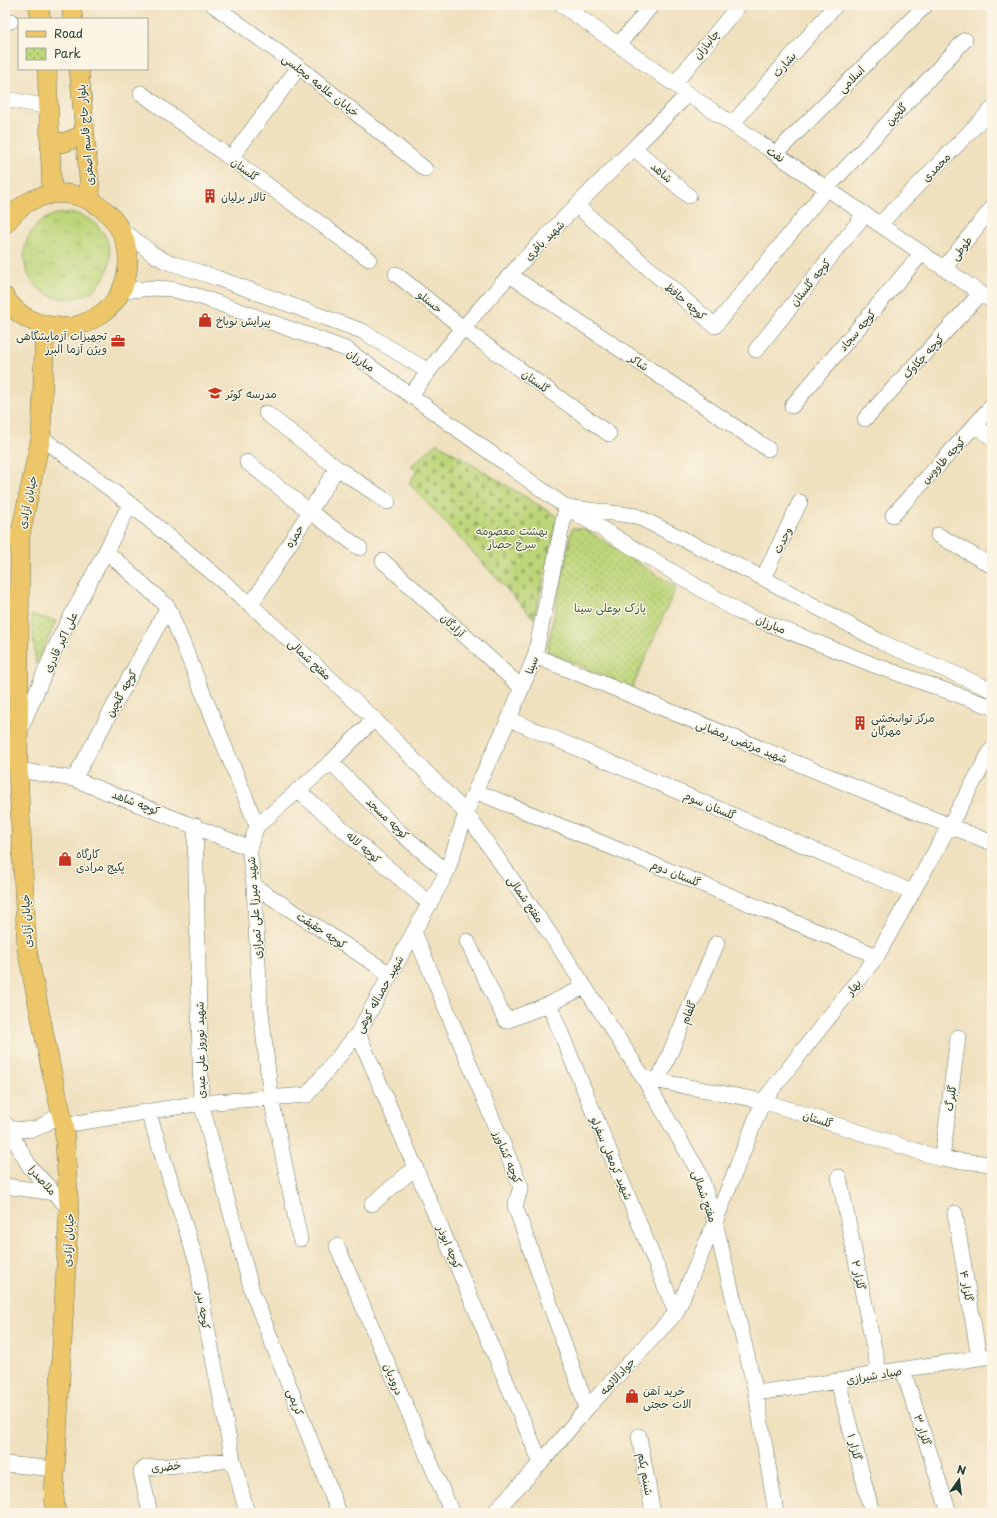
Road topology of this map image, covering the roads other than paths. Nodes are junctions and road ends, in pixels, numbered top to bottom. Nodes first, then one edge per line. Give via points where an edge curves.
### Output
1 (38, 5) edge
2 (71, 5) edge
3 (213, 5) edge
4 (652, 5) edge
5 (738, 5) edge
6 (836, 5) edge
7 (926, 5) edge
8 (564, 6) edge
9 (40, 18) edge
10 (74, 18) edge
11 (964, 40) dead end
12 (618, 45) junction
13 (299, 67) junction
14 (47, 70) edge
15 (79, 70) edge
16 (674, 84) junction
17 (141, 93) dead end
18 (688, 94) junction
19 (5, 99) edge
20 (49, 107) junction
21 (992, 109) edge
22 (732, 124) junction
23 (85, 134) junction
24 (50, 140) junction
25 (634, 148) junction
26 (776, 153) junction
27 (231, 158) junction
28 (425, 169) dead end
29 (828, 187) junction
30 (52, 194) junction
31 (689, 196) dead end
32 (91, 201) junction
33 (577, 206) junction
34 (992, 208) edge
35 (865, 214) junction
36 (5, 224) edge
37 (880, 224) junction
38 (121, 229) junction
39 (922, 253) junction
40 (369, 259) dead end
41 (944, 268) junction
42 (396, 274) dead end
43 (510, 275) junction
44 (122, 291) junction
45 (5, 297) edge
46 (986, 297) edge
47 (45, 326) junction
48 (464, 329) junction
49 (756, 350) dead end
50 (428, 371) junction
51 (411, 395) junction
52 (992, 404) edge
53 (792, 406) dead end
54 (266, 413) dead end
55 (865, 419) dead end
56 (975, 425) junction
57 (609, 434) dead end
58 (41, 437) junction
59 (992, 438) edge
60 (768, 449) dead end
61 (247, 462) dead end
62 (337, 468) junction
63 (388, 502) dead end
64 (800, 502) dead end
65 (130, 504) junction
66 (566, 507) junction
67 (309, 511) junction
68 (893, 515) dead end
69 (938, 535) dead end
70 (12, 536) edge
71 (360, 548) dead end
72 (106, 551) junction
73 (383, 561) dead end
74 (992, 566) edge
75 (763, 578) junction
76 (251, 605) junction
77 (168, 607) junction
78 (535, 656) junction
79 (522, 688) junction
80 (992, 690) edge
81 (992, 707) edge
82 (374, 719) junction
83 (509, 719) junction
84 (18, 735) junction
85 (992, 749) edge
86 (331, 762) junction
87 (18, 770) junction
88 (74, 779) junction
89 (297, 790) junction
90 (475, 791) junction
91 (466, 813) junction
92 (195, 825) junction
93 (257, 826) junction
94 (950, 827) junction
95 (992, 844) edge
96 (249, 848) junction
97 (447, 872) junction
98 (254, 886) junction
99 (912, 892) junction
100 (430, 904) junction
101 (414, 932) junction
102 (467, 941) dead end
103 (717, 944) dead end
104 (877, 956) junction
105 (390, 974) junction
106 (584, 987) junction
107 (548, 1004) junction
108 (358, 1033) junction
109 (958, 1037) dead end
110 (643, 1077) junction
111 (658, 1081) junction
112 (271, 1098) junction
113 (763, 1101) junction
114 (201, 1103) junction
115 (148, 1111) junction
116 (63, 1119) junction
117 (7, 1125) edge
118 (942, 1159) junction
119 (992, 1164) edge
120 (416, 1167) junction
121 (839, 1176) dead end
122 (5, 1186) edge
123 (56, 1193) junction
124 (372, 1204) dead end
125 (69, 1209) junction
126 (955, 1213) dead end
127 (715, 1222) junction
128 (300, 1239) dead end
129 (337, 1246) dead end
130 (252, 1291) joint
131 (676, 1313) junction
132 (986, 1357) edge
133 (903, 1370) junction
134 (879, 1373) junction
135 (838, 1381) junction
136 (756, 1393) junction
137 (587, 1408) junction
138 (639, 1436) dead end
139 (233, 1460) junction
140 (541, 1462) junction
141 (5, 1464) edge
142 (56, 1469) junction
143 (56, 1513) edge
144 (150, 1513) edge
145 (247, 1513) edge
146 (339, 1513) edge
147 (452, 1513) edge
148 (493, 1513) edge
149 (653, 1513) edge
150 (776, 1513) edge
151 (872, 1513) edge
152 (949, 1513) edge

1 - 9 main road
2 - 10 main road
3 - 13 street, خیابان علامه مجلسی
4 - 12 street
5 - 16 street, چانبازان
6 - 22 street, بشارت
7 - 26 street, اسلامی
8 - 12 street, نفت
11 - 29 street, گلچین
12 - 16 street, نفت
13 - 27 street
13 - 28 street, خیابان علامه مجلسی
14 - 20 main road
15 - 23 main road, بلوار حاج قاسم اصغری
16 - 18 street, نفت
17 - 27 street, گلستان
18 - 22 street, نفت
18 - 25 street, شهید باقری
19 - 20 street
20 - 24 main road
21 - 37 street, محمدی
22 - 26 street, نفت
23 - 24 main road via 63,143
23 - 32 main road, بلوار حاج قاسم اصغری
24 - 30 main road
25 - 31 street, شاهد
25 - 33 street, شهید باقری
26 - 29 street, نفت
27 - 40 street, گلستان
29 - 33 street, کوچه حافظ via 715,326
29 - 35 street, نفت
30 - 32 main road via 72,194
30 - 36 main road via 32,200 16,211
32 - 38 main road via 108,213
33 - 43 street, شهید باقری
34 - 41 street, طوطی
35 - 37 street, نفت
35 - 49 street, کوچه گلستان
37 - 39 street, نفت
38 - 44 main road via 128,249 128,270
38 - 50 street via 165,261 362,331
39 - 41 street, نفت
39 - 53 street, کوچه سجاد
41 - 46 street, نفت
42 - 48 street, حسنلو
43 - 48 street, شهید باقری
43 - 60 street, شاکر
44 - 47 main road via 108,309 90,322 68,328
44 - 51 street, مبارزان via 171,289 346,349
45 - 47 main road via 9,304 26,318
46 - 55 street, کوچه چکاوک
47 - 58 main road, خیابان آزادی
48 - 50 street, شهید باقری
48 - 57 street, گلستان
50 - 51 street, شهید باقری
51 - 66 street, مبارزان
52 - 56 street, کوچه طاووس
54 - 62 street
56 - 59 street
56 - 68 street, کوچه طاووس
58 - 65 street, مفتح شمالی
58 - 70 main road, خیابان آزادی
61 - 67 street
62 - 63 street
62 - 67 street, حمزه
64 - 75 street, وحدت
65 - 72 street
65 - 76 street, مفتح شمالی
66 - 75 street, مبارزان via 636,516
66 - 78 street, سینا
66 - 81 street, مبارزان via 739,612 874,666
67 - 71 street
67 - 76 street, حمزه
69 - 74 street
70 - 84 main road, خیابان آزادی
72 - 77 street
72 - 84 street, علی اکبر قادری via 60,637
73 - 79 street, آزادگان
75 - 80 street, مبارزان via 881,642
76 - 82 street, مفتح شمالی
77 - 88 street, کوچه گلچین
77 - 93 street
78 - 79 street, سینا
78 - 94 street, شهید مرتضی رمضانی
79 - 83 street, سینا
82 - 86 street
82 - 91 street, مفتح شمالی
83 - 90 street, سینا
83 - 99 street, گلستان سوم
84 - 87 main road, خیابان آزادی
85 - 94 street, بهار
86 - 89 street
86 - 97 street, کوچه مسجد via 397,830
87 - 88 street, کوچه شاهد
87 - 116 main road, خیابان آزادی via 27,949
88 - 92 street, کوچه شاهد
89 - 93 street
89 - 100 street, کوچه لاله
90 - 91 street, سینا
90 - 104 street, گلستان دوم
91 - 97 street, شهید حمداله کوهی
91 - 106 street, مفتح شمالی
92 - 96 street, کوچه شاهد
92 - 114 street, شهید نوروز علی عبدی
93 - 96 street, شهید میرزا علی تمرازی
94 - 95 street, شهید مرتضی رمضانی
94 - 99 street, بهار
96 - 98 street, شهید میرزا علی تمرازی
97 - 100 street, شهید حمداله کوهی
98 - 105 street, کوچه حقیقت
98 - 112 street, شهید میرزا علی تمرازی via 260,1003
99 - 104 street, بهار
100 - 101 street, شهید حمداله کوهی
101 - 105 street, شهید حمداله کوهی
101 - 137 street, کوچه کشاورز via 521,1187 515,1206
102 - 107 street via 506,1021
103 - 111 street, گلفام
104 - 113 street, بهار
105 - 108 street, شهید حمداله کوهی
106 - 107 street
106 - 110 street, مفتح شمالی
107 - 131 street, شهید کرمعلی سفرلو
108 - 112 street, شهید حمداله کوهی via 307,1095
108 - 120 street, کوچه ابوذر
109 - 118 street, گلبرگ
110 - 111 street, گلستان
110 - 127 street, مفتح شمالی via 700,1174
111 - 113 street, گلستان
112 - 114 street, شهید حمداله کوهی
112 - 128 street, شهید میرزا علی تمرازی
113 - 118 street, گلستان
113 - 127 street, بهار
114 - 115 street, شهید حمداله کوهی
114 - 130 street, شهید نوروز علی عبدی
115 - 116 street, شهید حمداله کوهی
115 - 139 street, کوچه بدر via 198,1266 204,1312
116 - 117 street, ملاصدرا via 36,1130 24,1131
116 - 125 main road, خیابان آزادی
117 - 123 street, ملاصدرا via 30,1167
118 - 119 street, گلستان
120 - 124 street
120 - 140 street, کوچه ابوذر
121 - 134 street, گلزار ۲
122 - 123 street
123 - 125 street, ملاصدرا
125 - 142 main road, خیابان آزادی
126 - 132 street, گلزار ۴
127 - 131 street, جوادالائمه
127 - 136 street, مفتح شمالی
129 - 147 street, درودیان
130 - 146 street, کریمی
131 - 137 street, جوادالائمه
132 - 133 street, صیاد شیرازی
133 - 134 street, صیاد شیرازی
133 - 152 street, گلزار ۳
134 - 135 street, صیاد شیرازی
135 - 136 street, صیاد شیرازی
135 - 151 street, گلزار ۱
136 - 150 street, مفتح شمالی
137 - 140 street, جوادالائمه
138 - 149 street, شبنم یکم
139 - 144 street, خضری via 145,1468 141,1472
139 - 145 street, کوچه بدر
140 - 148 street, جوادالائمه
141 - 142 street
142 - 143 main road, خیابان آزادی

